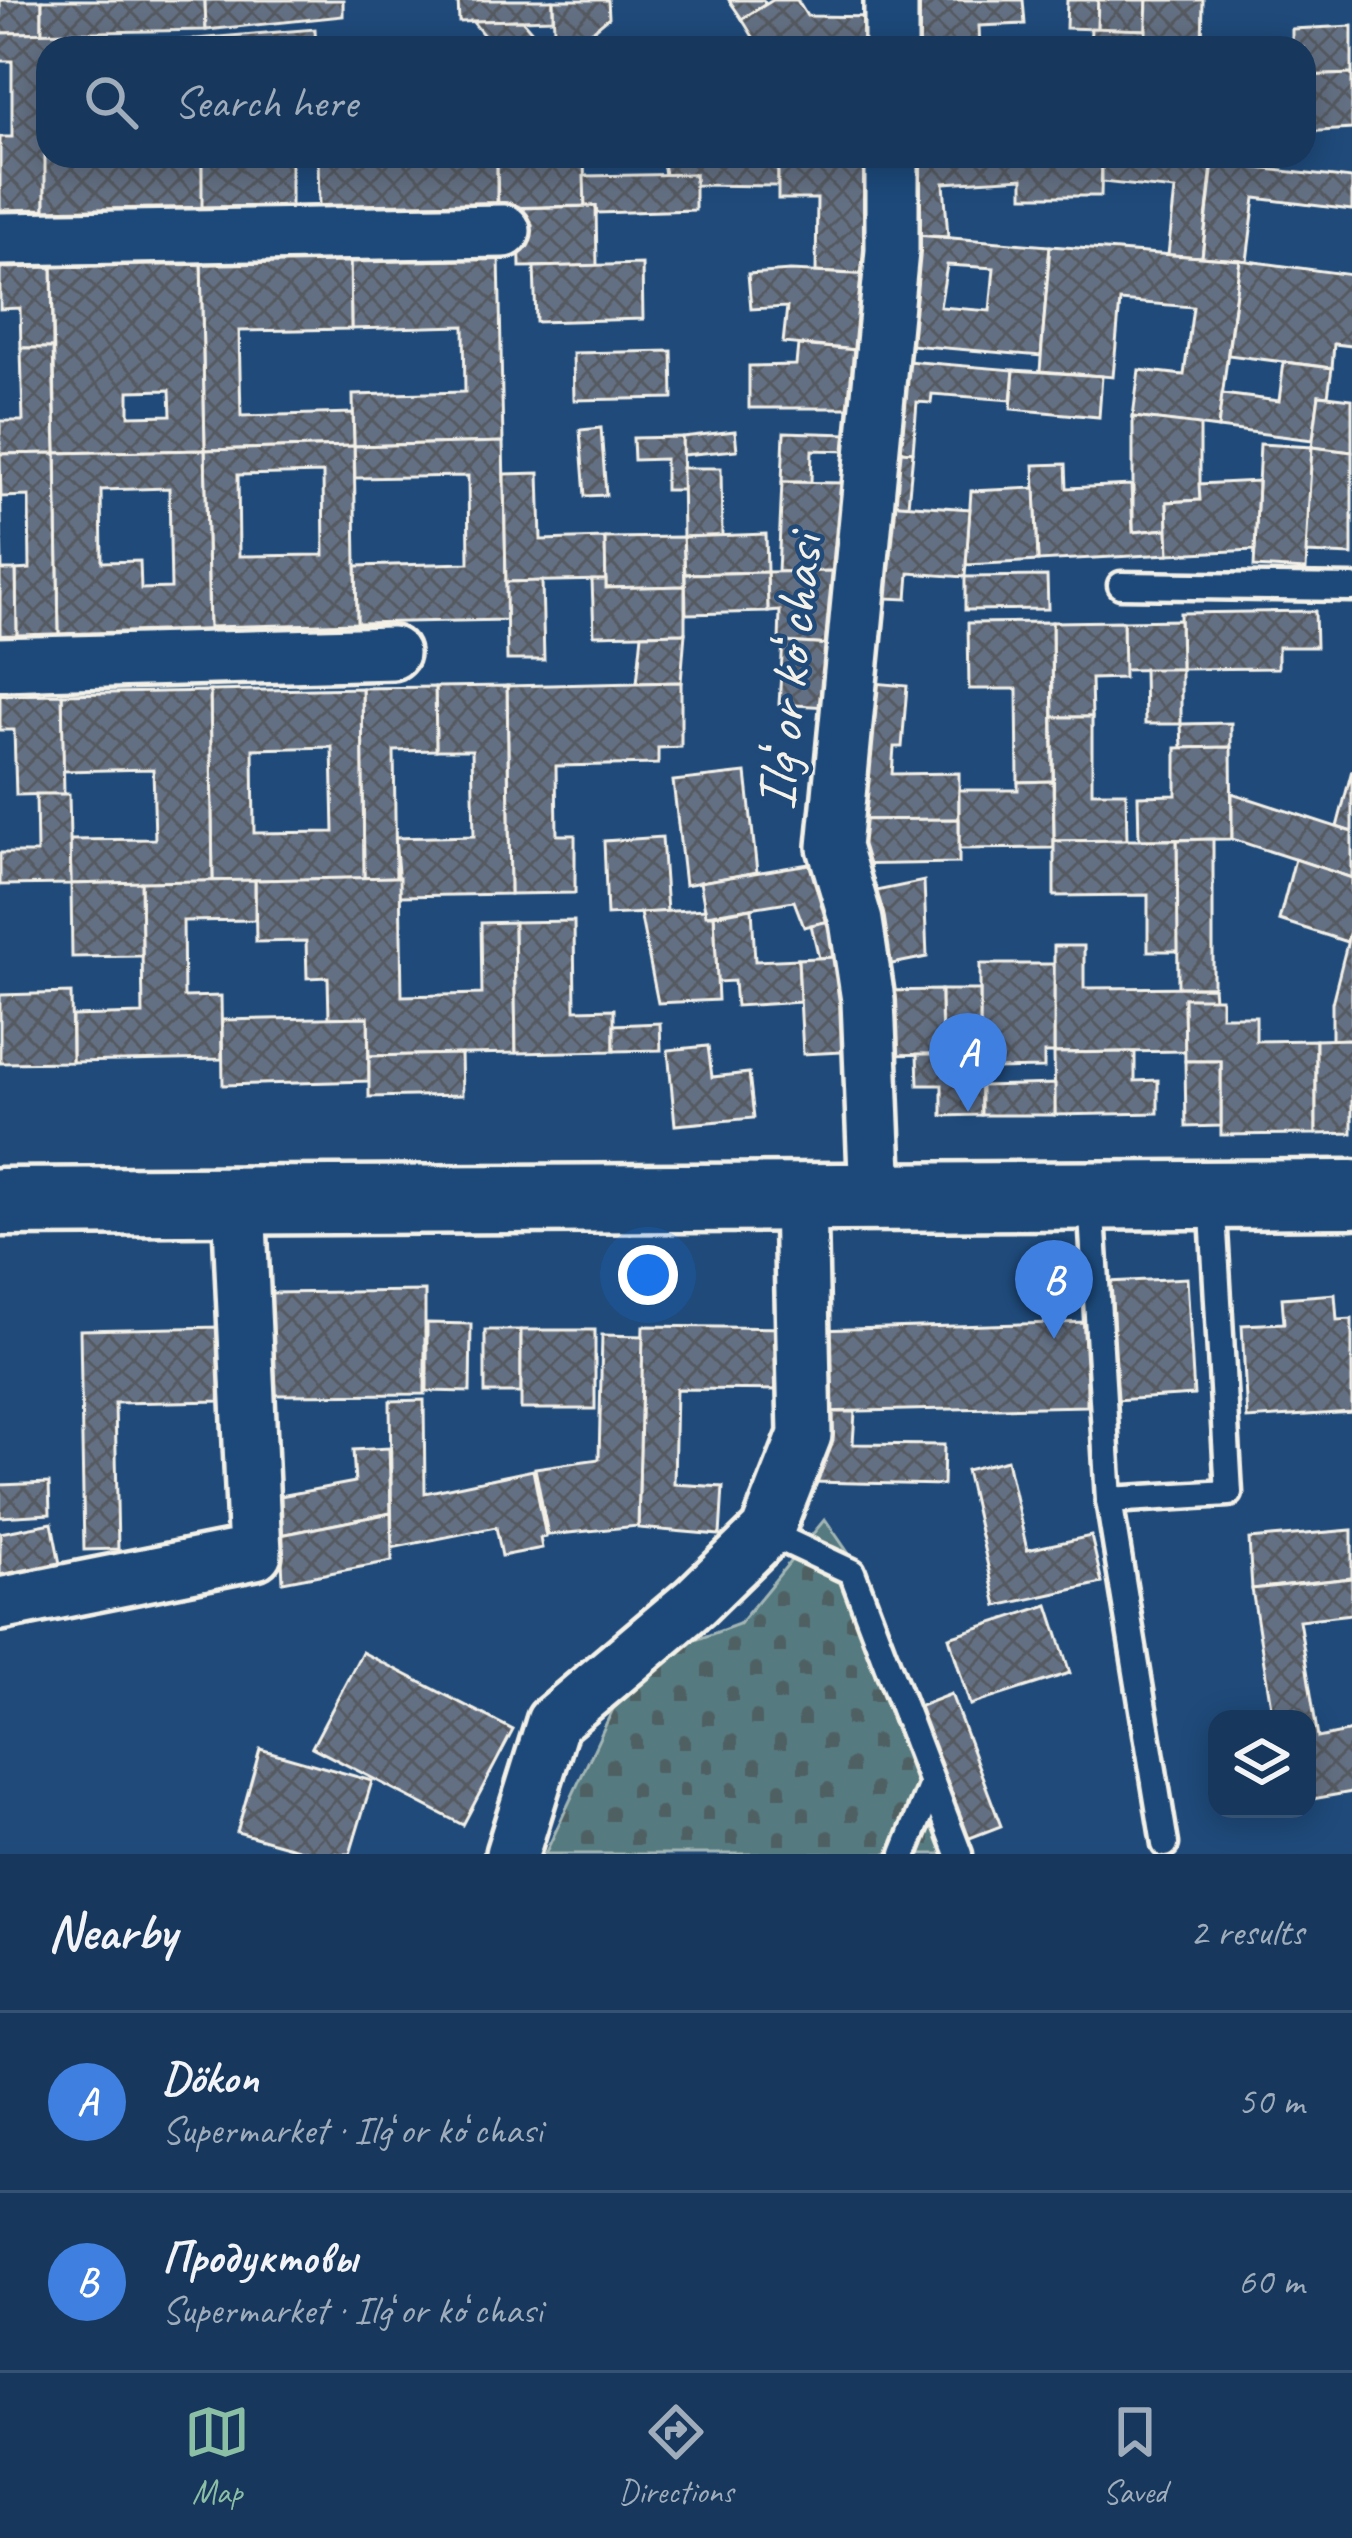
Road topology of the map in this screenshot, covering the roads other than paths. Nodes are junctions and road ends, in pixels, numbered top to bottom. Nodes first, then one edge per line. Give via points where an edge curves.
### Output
1 (891, 0) edge
2 (891, 36) edge
3 (892, 168) edge
4 (504, 231) dead end
5 (0, 239) edge
6 (1120, 586) dead end
7 (1352, 588) edge
8 (392, 653) dead end
9 (0, 664) edge
10 (1352, 1194) edge
11 (1091, 1196) junction
12 (1212, 1196) junction
13 (800, 1198) junction
14 (876, 1198) junction
15 (238, 1201) junction
16 (0, 1202) edge
17 (1109, 1500) junction
18 (767, 1532) junction
19 (0, 1604) edge
20 (932, 1784) junction
21 (1165, 1844) dead end
22 (512, 1854) edge
23 (904, 1854) edge
24 (959, 1854) edge

1 - 2 street
3 - 14 street, Ilgʻor koʻchasi via 892,251 834,847 868,1000
4 - 5 street
6 - 7 lane
8 - 9 street
10 - 12 main road
11 - 12 main road
11 - 14 main road
11 - 17 lane
12 - 17 lane via 1229,1493
13 - 14 main road
13 - 15 main road
13 - 18 street via 805,1435
15 - 16 main road
15 - 19 street via 255,1553
17 - 21 lane
18 - 20 lane via 852,1572
18 - 22 street via 553,1722
20 - 23 lane
20 - 24 lane

